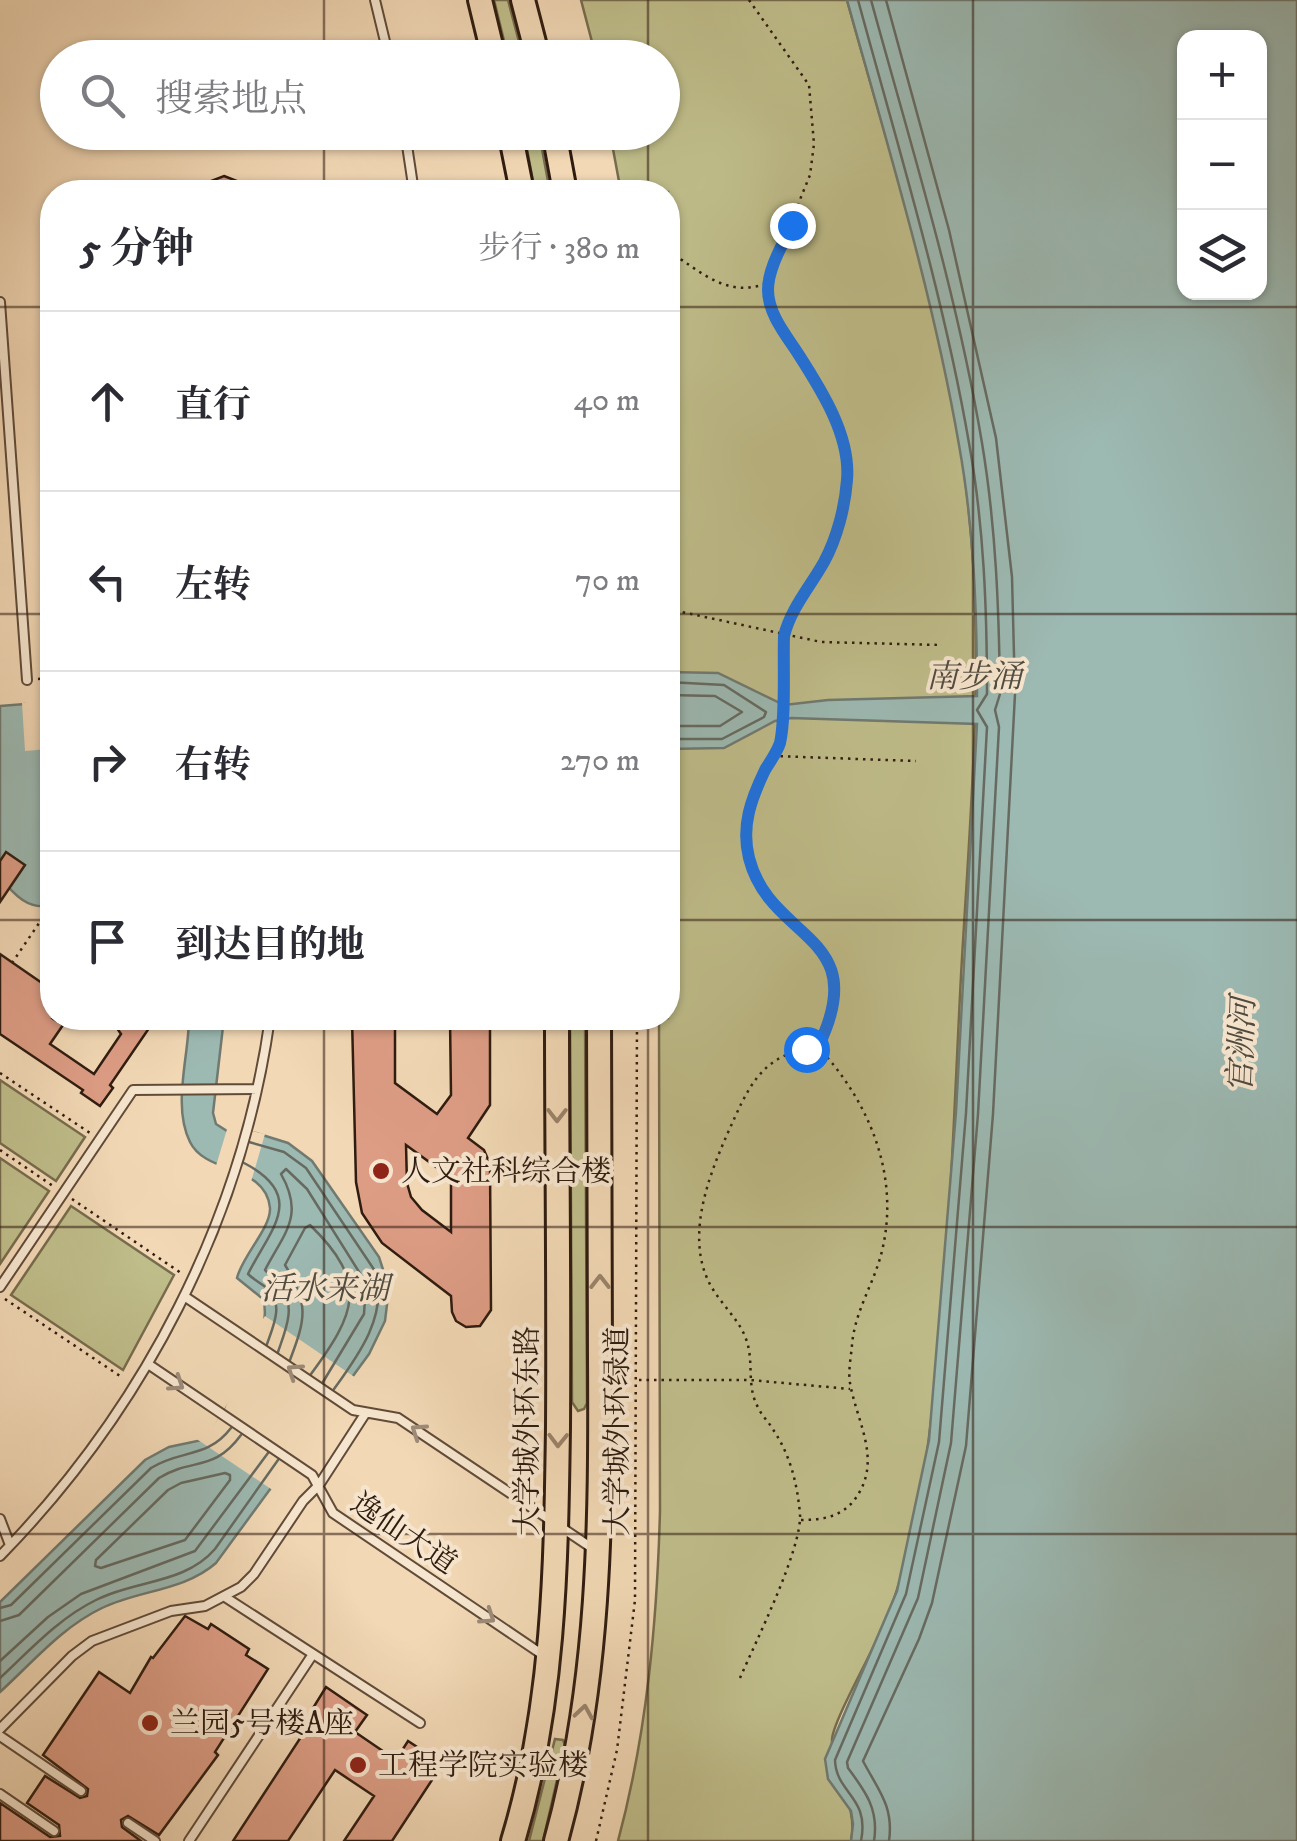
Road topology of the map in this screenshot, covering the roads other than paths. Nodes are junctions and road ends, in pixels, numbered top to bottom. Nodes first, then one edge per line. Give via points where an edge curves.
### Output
1 (374, 0) edge
2 (480, 0) edge
3 (523, 0) edge
4 (384, 40) edge
5 (490, 40) edge
6 (533, 40) edge
7 (408, 150) edge
8 (514, 150) edge
9 (557, 150) edge
10 (412, 180) edge
11 (520, 180) edge
12 (562, 180) edge
13 (0, 302) edge
14 (27, 680) dead end
15 (268, 1030) edge
16 (557, 1030) edge
17 (599, 1030) edge
18 (256, 1089) junction
19 (0, 1287) edge
20 (184, 1296) junction
21 (148, 1364) junction
22 (365, 1414) junction
23 (318, 1486) junction
24 (0, 1520) edge
25 (557, 1525) junction
26 (10, 1545) junction
27 (598, 1553) junction
28 (0, 1556) edge
29 (226, 1597) junction
30 (312, 1654) junction
31 (550, 1659) junction
32 (420, 1723) dead end
33 (0, 1733) edge
34 (81, 1791) dead end
35 (0, 1794) edge
36 (128, 1823) dead end
37 (54, 1831) dead end
38 (155, 1841) edge
39 (189, 1841) edge
40 (514, 1841) edge
41 (556, 1841) edge

1 - 4 lane
2 - 5 main road
3 - 6 main road
7 - 10 lane
8 - 11 main road
9 - 12 main road
13 - 14 lane
15 - 18 lane
16 -> 25 main road, 大学城外环东路
27 -> 17 main road
18 - 19 lane via 133,1090
18 - 20 lane via 232,1176
20 - 21 lane
22 -> 20 lane
21 -> 23 lane, 逸仙大道
21 - 26 lane via 92,1449
22 - 23 lane
25 -> 22 lane via 398,1418
23 - 29 lane via 254,1574
23 -> 31 lane, 逸仙大道 via 333,1512
24 - 26 lane
25 - 27 lane
25 - 31 main road, 大学城外环东路
26 - 28 lane
41 -> 27 main road via 584,1714
29 - 30 lane
29 - 33 lane via 92,1641
30 - 32 lane
30 - 39 lane
31 - 40 main road, 大学城外环东路
33 - 34 lane
35 - 37 lane
36 - 38 lane

